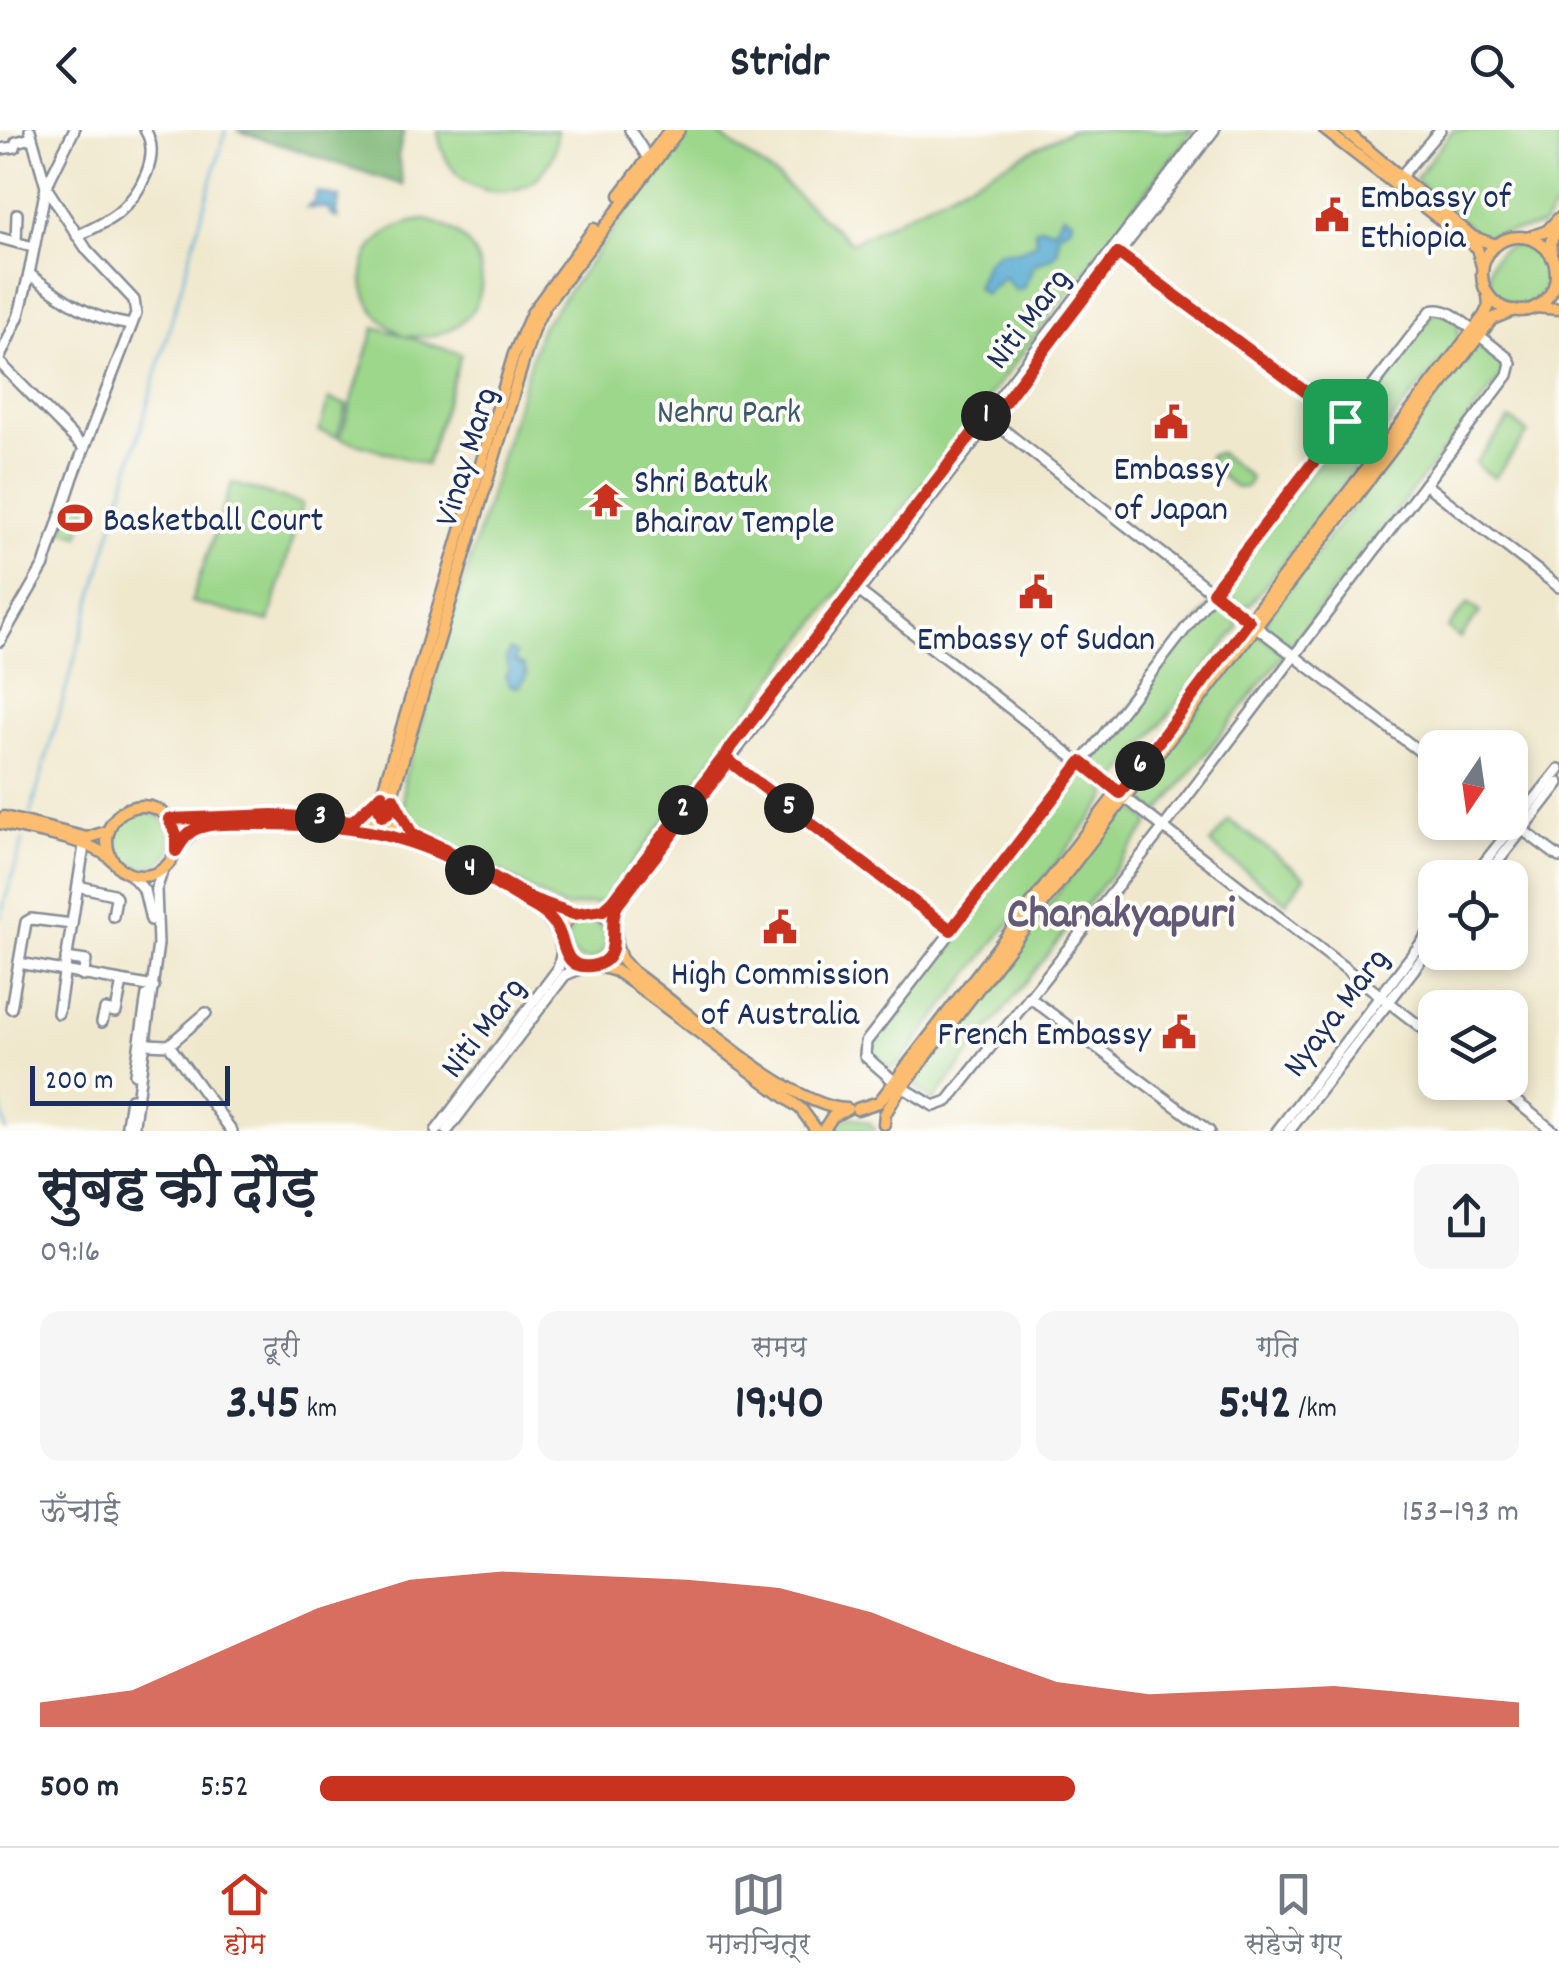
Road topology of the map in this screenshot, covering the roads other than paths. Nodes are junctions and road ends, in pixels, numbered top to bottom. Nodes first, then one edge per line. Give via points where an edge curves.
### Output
1 (74, 130) edge
2 (145, 130) edge
3 (630, 130) edge
4 (670, 130) edge
5 (679, 130) edge
6 (1204, 130) edge
7 (1214, 130) edge
8 (1325, 130) edge
9 (1344, 130) edge
10 (1440, 130) edge
11 (30, 134) edge
12 (15, 147) junction
13 (0, 149) edge
14 (16, 160) dead end
15 (650, 161) junction
16 (1401, 176) junction
17 (46, 187) junction
18 (17, 214) dead end
19 (1559, 218) edge
20 (1559, 226) edge
21 (77, 236) junction
22 (0, 238) edge
23 (1526, 238) junction
24 (16, 242) junction
25 (1496, 245) junction
26 (33, 247) junction
27 (1115, 251) junction
28 (1552, 258) junction
29 (1482, 267) junction
30 (29, 274) junction
31 (1555, 279) junction
32 (1488, 295) junction
33 (1559, 299) edge
34 (1534, 308) junction
35 (1559, 309) edge
36 (1514, 310) junction
37 (131, 326) junction
38 (1477, 333) junction
39 (0, 360) edge
40 (988, 418) junction
41 (1345, 421) junction
42 (84, 448) junction
43 (1426, 484) junction
44 (1559, 587) edge
45 (856, 590) junction
46 (1213, 592) junction
47 (1252, 624) junction
48 (0, 641) edge
49 (1294, 655) junction
50 (1418, 750) edge
51 (729, 761) junction
52 (1081, 762) junction
53 (1559, 769) edge
54 (1559, 783) edge
55 (1123, 795) junction
56 (388, 796) junction
57 (1528, 808) edge
58 (1528, 812) edge
59 (169, 819) junction
60 (353, 821) junction
61 (1, 824) edge
62 (1164, 827) junction
63 (108, 830) junction
64 (412, 834) junction
65 (1528, 834) edge
66 (1502, 840) edge
67 (84, 846) junction
68 (176, 851) junction
69 (1559, 857) edge
70 (1486, 860) edge
71 (115, 864) junction
72 (164, 868) junction
73 (130, 874) junction
74 (78, 886) junction
75 (595, 912) junction
76 (574, 914) junction
77 (113, 916) dead end
78 (72, 924) junction
79 (612, 924) junction
80 (951, 930) junction
81 (560, 935) junction
82 (615, 942) junction
83 (1418, 950) edge
84 (562, 951) junction
85 (66, 958) junction
86 (1418, 961) edge
87 (18, 963) junction
88 (591, 966) junction
89 (64, 972) junction
90 (83, 976) junction
91 (122, 982) junction
92 (151, 986) junction
93 (1029, 997) junction
94 (1385, 998) junction
95 (12, 1008) dead end
96 (58, 1013) dead end
97 (206, 1013) dead end
98 (102, 1022) dead end
99 (1418, 1024) edge
100 (146, 1044) junction
101 (169, 1045) junction
102 (899, 1084) junction
103 (1514, 1100) edge
104 (852, 1109) junction
105 (885, 1128) edge
106 (130, 1131) edge
107 (232, 1131) edge
108 (436, 1131) edge
109 (447, 1131) edge
110 (820, 1131) edge
111 (1208, 1131) edge
112 (1277, 1131) edge
113 (1289, 1131) edge
114 (1553, 1131) edge

1 - 17 street
2 - 21 street via 153,154 134,193 119,212
3 - 15 street
4 - 15 main road, Vinay Marg
5 - 15 main road, Vinay Marg
6 - 27 street, Niti Marg
7 - 27 street, Niti Marg
8 - 29 main road via 1477,248
9 - 16 main road
10 - 16 street
11 - 12 street
11 - 17 street
12 - 13 street
12 - 14 street
15 - 56 main road, Vinay Marg via 532,329
16 - 25 main road via 1473,237
17 - 21 street
17 - 26 street
18 - 24 street
19 - 23 main road
20 - 28 main road
21 - 37 street via 134,300
22 - 24 street
23 - 25 main road
23 - 28 main road
24 - 26 street
25 - 29 main road
26 - 30 street
27 - 40 street, Niti Marg
27 - 41 street
28 - 31 main road
29 - 32 main road
30 - 37 street via 83,312
30 - 39 street
31 - 33 main road
31 - 34 main road
32 - 36 main road
32 - 38 main road
34 - 35 main road
34 - 36 main road
36 - 38 main road
37 - 42 street
38 - 41 street via 1442,309 1431,311
38 - 43 street via 1508,358 1508,376
38 - 47 main road
39 - 42 street
40 - 45 street, Niti Marg
40 - 46 street
41 - 46 street
42 - 48 street via 44,565
43 - 44 street
43 - 49 street
45 - 51 street, Niti Marg
45 - 52 street
45 - 75 street, Niti Marg via 613,901
46 - 47 street
46 - 52 street
47 - 49 street
47 - 55 main road
49 - 50 street
49 - 62 street
51 - 79 street, Niti Marg via 618,904
51 - 80 street
52 - 55 street
52 - 80 street
53 - 57 street
54 - 58 street
55 - 62 street
55 - 102 main road
56 - 60 main road
56 - 64 main road
59 - 60 main road via 273,815
59 - 63 main road via 154,808 134,807
59 - 68 main road
60 - 64 main road
61 - 63 main road via 87,838
61 - 67 main road
62 - 93 street
62 - 94 street
63 - 71 main road
64 - 76 main road via 532,899
65 - 69 street
66 - 70 street
67 - 71 main road
67 - 74 street
68 - 72 main road
68 - 81 main road via 196,829 214,826 293,823 380,834 432,850 541,910
71 - 73 main road
72 - 73 main road
72 - 92 street via 156,890
73 - 92 street via 148,901
74 - 77 street via 113,894
74 - 78 street
75 - 76 main road
75 - 79 main road
76 - 81 main road
78 - 85 street
78 - 87 street via 26,922
79 - 82 main road
80 - 102 street via 866,1042 866,1056
81 - 84 main road
82 - 88 main road via 610,956
82 - 104 main road via 634,972 775,1080 831,1109
83 - 94 street, Nyaya Marg
84 - 88 main road
84 - 108 street, Niti Marg via 553,977
85 - 89 street
85 - 90 street via 86,961
86 - 94 street, Nyaya Marg
87 - 89 street
87 - 95 street
88 - 109 street, Niti Marg via 565,975
88 - 110 main road via 636,984
89 - 90 street
89 - 96 street
90 - 91 street
91 - 92 street
91 - 98 street via 116,1012 105,1010
92 - 100 street
92 - 106 street
93 - 102 street via 942,1106
93 - 111 street
94 - 99 street
94 - 112 street, Nyaya Marg
94 - 113 street, Nyaya Marg
97 - 101 street
100 - 101 street
100 - 106 street
101 - 107 street
102 - 104 main road via 879,1102
102 - 105 main road
103 - 114 street
104 - 105 main road via 878,1118
104 - 110 main road

